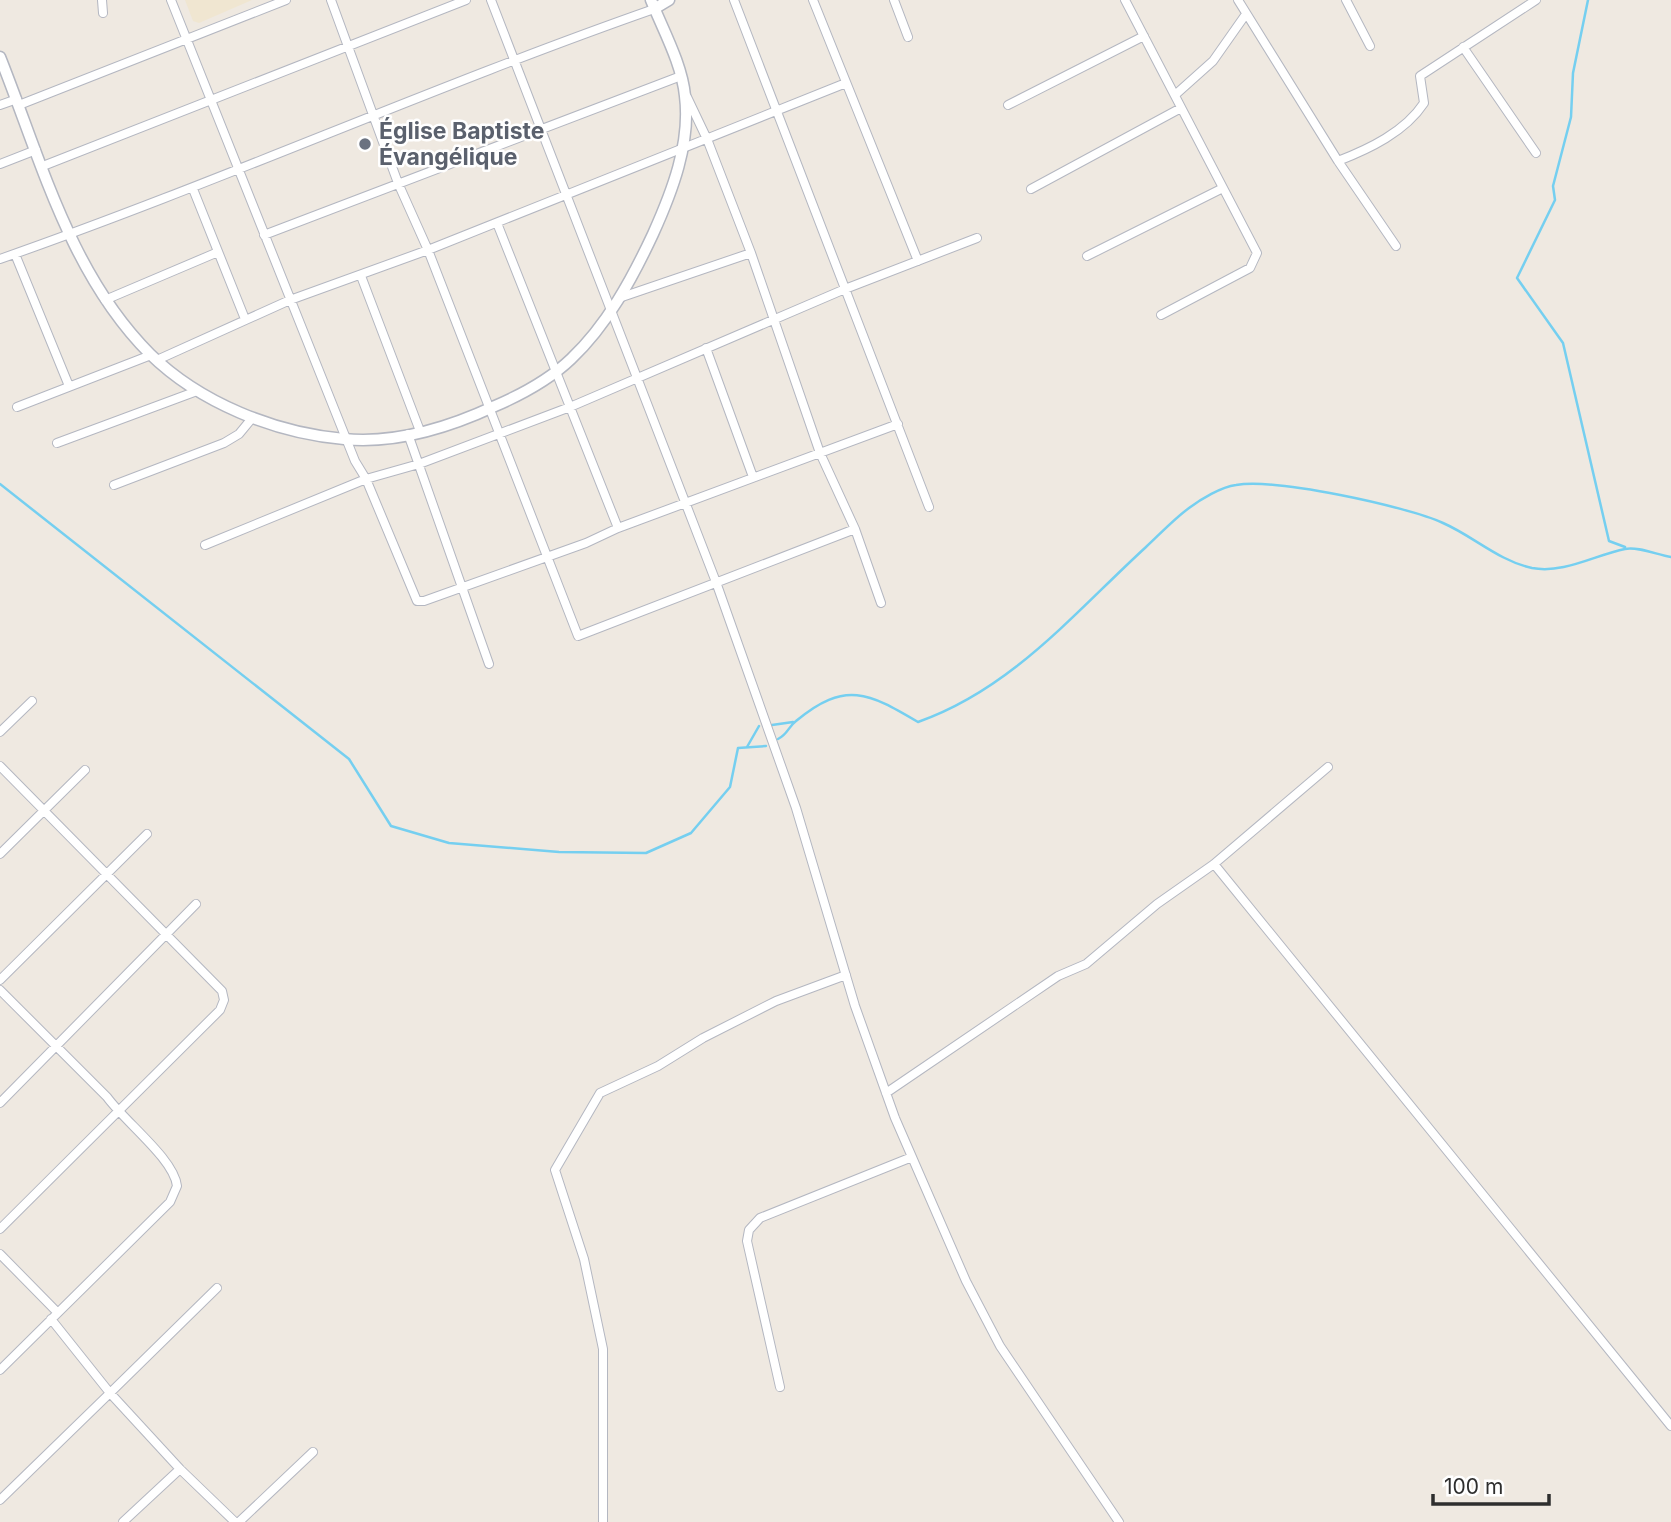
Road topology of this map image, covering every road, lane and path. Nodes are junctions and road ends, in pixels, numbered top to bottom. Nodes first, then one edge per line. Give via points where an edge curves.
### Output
1 (102, 0) edge
2 (171, 0) edge
3 (286, 0) edge
4 (331, 0) edge
5 (466, 0) edge
6 (491, 0) edge
7 (669, 0) edge
8 (734, 0) edge
9 (813, 0) edge
10 (894, 0) edge
11 (1125, 0) edge
12 (1239, 0) edge
13 (1346, 0) edge
14 (1536, 0) edge
15 (652, 4) edge
16 (103, 13) dead end
17 (1246, 13) junction
18 (1144, 36) junction
19 (185, 37) junction
20 (908, 37) dead end
21 (1370, 46) dead end
22 (347, 47) junction
23 (1463, 47) junction
24 (0, 57) edge
25 (512, 59) junction
26 (681, 76) junction
27 (846, 83) junction
28 (685, 94) junction
29 (1175, 95) junction
30 (213, 100) junction
31 (18, 102) junction
32 (0, 105) edge
33 (1008, 105) dead end
34 (1181, 108) junction
35 (779, 111) junction
36 (373, 114) junction
37 (539, 128) junction
38 (707, 139) junction
39 (36, 150) junction
40 (681, 150) junction
41 (1536, 153) dead end
42 (1338, 161) junction
43 (0, 164) edge
44 (43, 166) junction
45 (240, 170) junction
46 (398, 183) junction
47 (1223, 188) junction
48 (193, 189) junction
49 (1031, 189) dead end
50 (566, 195) junction
51 (497, 223) junction
52 (70, 235) junction
53 (264, 235) junction
54 (977, 238) dead end
55 (1396, 246) dead end
56 (428, 250) junction
57 (218, 252) junction
58 (751, 253) junction
59 (15, 254) junction
60 (1087, 256) dead end
61 (0, 260) edge
62 (918, 261) junction
63 (361, 276) junction
64 (845, 289) junction
65 (620, 298) junction
66 (105, 300) junction
67 (290, 300) junction
68 (611, 311) junction
69 (1161, 315) dead end
70 (245, 319) junction
71 (775, 320) junction
72 (706, 348) junction
73 (154, 357) junction
74 (557, 371) junction
75 (637, 376) junction
76 (69, 386) junction
77 (197, 391) junction
78 (17, 407) dead end
79 (570, 407) junction
80 (489, 409) junction
81 (253, 417) junction
82 (898, 424) junction
83 (420, 432) junction
84 (408, 434) junction
85 (500, 434) junction
86 (346, 439) junction
87 (57, 443) dead end
88 (820, 453) junction
89 (419, 464) junction
90 (753, 477) junction
91 (366, 480) junction
92 (114, 485) dead end
93 (688, 504) junction
94 (929, 508) dead end
95 (618, 528) junction
96 (855, 529) junction
97 (205, 545) dead end
98 (548, 557) junction
99 (716, 582) junction
100 (462, 586) junction
101 (881, 603) dead end
102 (489, 664) dead end
103 (32, 701) dead end
104 (0, 732) edge
105 (0, 766) edge
106 (1328, 767) dead end
107 (85, 769) dead end
108 (44, 810) junction
109 (147, 834) dead end
110 (0, 854) edge
111 (1214, 864) junction
112 (107, 873) junction
113 (196, 904) dead end
114 (167, 934) junction
115 (846, 975) junction
116 (0, 980) edge
117 (0, 990) edge
118 (57, 1047) junction
119 (886, 1093) junction
120 (0, 1103) edge
121 (119, 1114) junction
122 (912, 1157) junction
123 (0, 1229) edge
124 (0, 1254) edge
125 (217, 1289) dead end
126 (54, 1315) junction
127 (0, 1370) edge
128 (780, 1387) dead end
129 (110, 1393) junction
130 (1671, 1426) edge
131 (313, 1452) dead end
132 (180, 1469) junction
133 (0, 1500) edge
134 (123, 1522) edge
135 (237, 1522) edge
136 (603, 1522) edge
137 (1119, 1522) edge

1 - 16 street
2 - 19 street
3 - 19 street
4 - 22 street
5 - 22 street
6 - 25 street
7 - 15 street
8 - 35 street
9 - 27 street
10 - 20 street
11 - 18 street
12 - 17 street
13 - 21 street
14 - 23 street
15 - 25 street
15 - 26 street
17 - 29 street via 1213,61
17 - 42 street
18 - 29 street
18 - 33 street
19 - 30 street
19 - 31 street
22 - 30 street
22 - 36 street
23 - 41 street
23 - 42 street via 1420,76 1424,103 1419,111 1387,138
24 - 31 street
25 - 36 street
25 - 37 street
26 - 28 street
26 - 37 street
27 - 35 street
27 - 62 street
28 - 38 street
28 - 40 street
29 - 34 street
30 - 44 street
30 - 45 street
31 - 32 street
31 - 39 street
34 - 47 street
34 - 49 street
35 - 38 street
35 - 64 street
36 - 45 street
36 - 46 street
37 - 46 street
37 - 50 street
38 - 40 street
38 - 58 street
39 - 43 street
39 - 44 street
40 - 50 street
40 - 65 street via 660,217
42 - 55 street
44 - 52 street
45 - 48 street
45 - 53 street
46 - 53 street
46 - 56 street
47 - 60 street
47 - 69 street via 1255,246 1254,264
48 - 52 street
48 - 57 street
50 - 51 street
50 - 68 street
51 - 56 street
51 - 74 street
52 - 59 street
52 - 66 street
53 - 67 street
54 - 62 street
56 - 63 street
56 - 80 street
57 - 66 street
57 - 70 street
58 - 65 street
58 - 71 street
59 - 61 street
59 - 76 street
62 - 64 street
63 - 67 street
63 - 83 street
64 - 71 street
64 - 82 street
65 - 68 street
66 - 73 street
67 - 70 street
67 - 86 street
68 - 74 street via 582,349
68 - 75 street
70 - 73 street
71 - 72 street
71 - 88 street
72 - 75 street
72 - 90 street
73 - 76 street
73 - 77 street
74 - 79 street
74 - 80 street
75 - 79 street
75 - 93 street
76 - 78 street
77 - 81 street
77 - 87 street
79 - 85 street
79 - 95 street
80 - 83 street
80 - 85 street
81 - 86 street
81 - 92 street via 239,435 224,443
82 - 88 street
82 - 94 street
83 - 84 street
84 - 86 street
84 - 89 street
85 - 89 street
85 - 98 street
86 - 91 street
88 - 90 street
88 - 96 street
89 - 91 street
89 - 100 street
90 - 93 street
91 - 97 street
91 - 100 street via 417,601
93 - 95 street
93 - 99 street
95 - 98 street
96 - 99 street
96 - 101 street
98 - 99 street via 578,636
98 - 100 street
99 - 115 street via 796,808
100 - 102 street
103 - 104 street
105 - 108 street
106 - 111 street
107 - 108 street
108 - 110 street
108 - 112 street
109 - 112 street
111 - 119 street via 1157,904 1086,964 1058,976
111 - 130 street
112 - 114 street
112 - 116 street
113 - 114 street
114 - 118 street
114 - 121 street via 222,991 224,1000 220,1010
115 - 119 street
115 - 136 street via 776,1002 600,1093 555,1170 584,1259 603,1349
117 - 118 street
118 - 120 street
118 - 121 street
119 - 122 street
121 - 123 street
121 - 126 street via 172,1169 176,1192
122 - 128 street via 760,1218 749,1230 747,1241
122 - 137 street via 1000,1346
124 - 126 street
125 - 129 street
126 - 127 street
126 - 129 street
129 - 132 street
129 - 133 street
131 - 135 street
132 - 134 street
132 - 135 street

